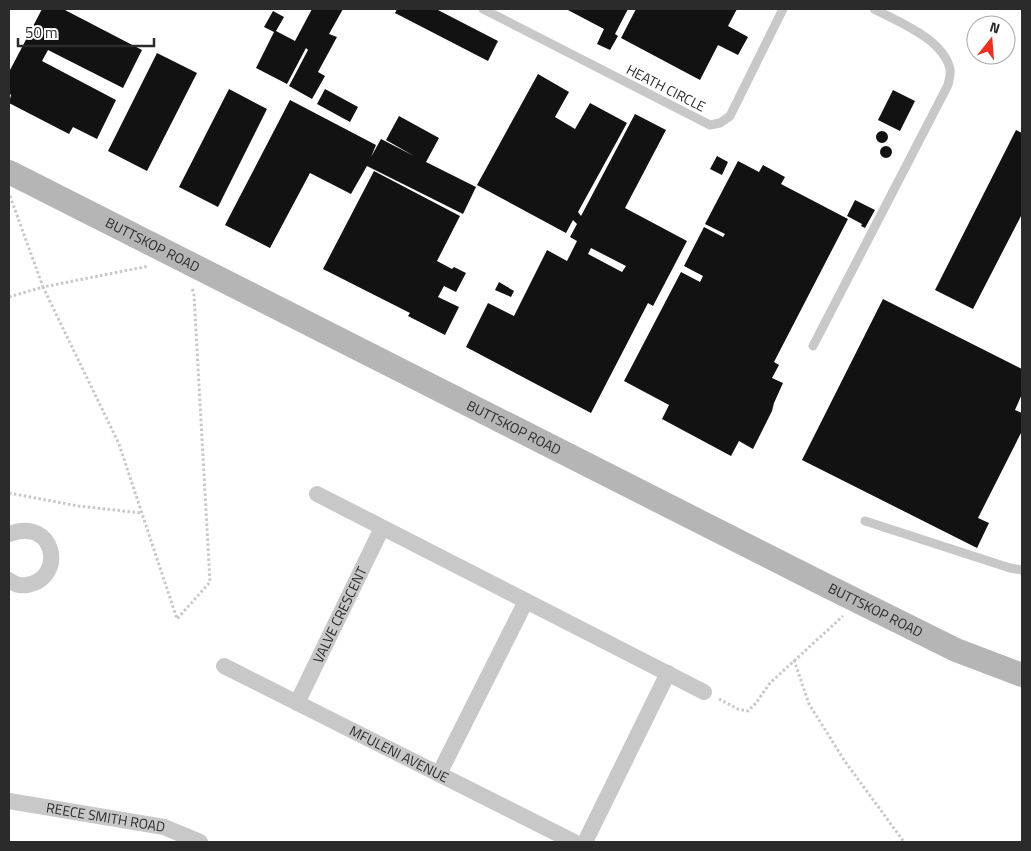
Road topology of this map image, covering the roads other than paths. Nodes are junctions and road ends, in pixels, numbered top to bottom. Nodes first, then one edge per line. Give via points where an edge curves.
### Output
1 (483, 9) edge
2 (783, 9) edge
3 (874, 9) edge
4 (9, 172) edge
5 (813, 346) dead end
6 (317, 494) dead end
7 (865, 521) dead end
8 (382, 528) junction
9 (9, 534) edge
10 (1022, 570) edge
11 (9, 580) edge
12 (526, 601) junction
13 (224, 666) dead end
14 (668, 673) junction
15 (1022, 675) edge
16 (704, 692) road end
17 (297, 703) junction
18 (439, 774) junction
19 (9, 801) edge
20 (200, 842) edge
21 (574, 842) edge
22 (585, 842) edge

1 - 2 lane, HEATH CIRCLE via 710,125 730,116
3 - 5 lane via 926,38 944,55 951,71 948,85
4 - 15 street, BUTTSKOP ROAD via 956,650
6 - 8 street
7 - 10 lane
8 - 12 street
8 - 17 street, VALVE CRESCENT
9 - 11 street via 19,530 41,536 49,545 52,556 44,577 34,583 23,585
12 - 14 street
12 - 18 street
13 - 17 street, MFULENI AVENUE
14 - 16 street
14 - 22 street
17 - 18 street, MFULENI AVENUE
18 - 21 street, MFULENI AVENUE
19 - 20 street, REECE SMITH ROAD via 164,827

